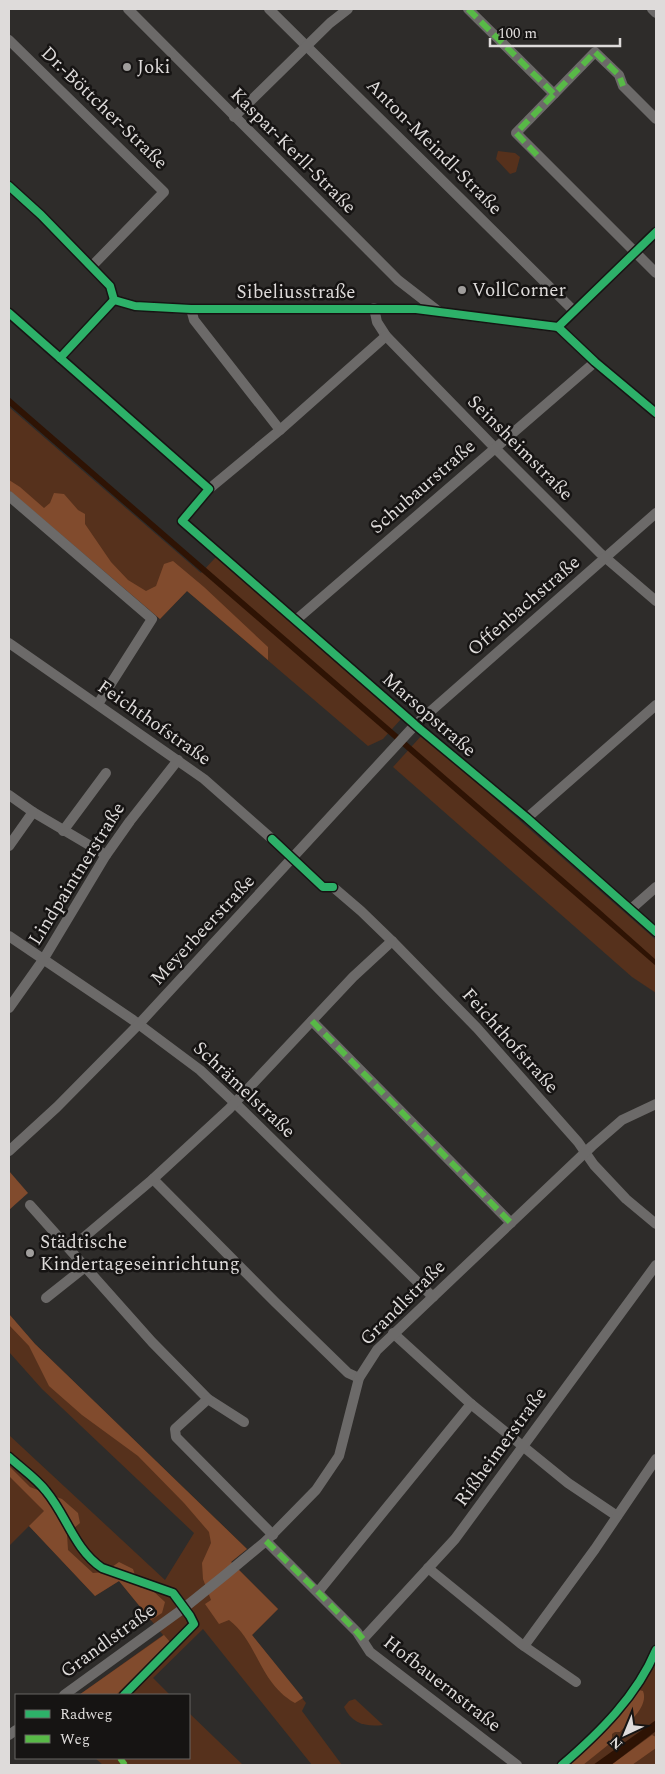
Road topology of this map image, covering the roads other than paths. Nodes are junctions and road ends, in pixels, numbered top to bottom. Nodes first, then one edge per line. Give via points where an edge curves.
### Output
1 (128, 9) edge
2 (269, 9) edge
3 (348, 9) edge
4 (468, 9) edge
5 (652, 9) edge
6 (656, 13) edge
7 (9, 40) edge
8 (307, 46) junction
9 (554, 94) junction
10 (234, 117) junction
11 (656, 119) edge
12 (9, 186) edge
13 (656, 232) edge
14 (635, 252) junction
15 (92, 266) junction
16 (656, 272) edge
17 (114, 300) junction
18 (374, 308) junction
19 (191, 309) junction
20 (574, 311) junction
21 (440, 312) junction
22 (9, 313) edge
23 (558, 327) junction
24 (386, 336) junction
25 (60, 358) junction
26 (595, 362) junction
27 (656, 413) edge
28 (280, 430) junction
29 (495, 448) junction
30 (208, 489) junction
31 (9, 496) edge
32 (656, 513) edge
33 (607, 558) junction
34 (656, 601) edge
35 (296, 620) junction
36 (9, 643) edge
37 (98, 704) junction
38 (656, 705) edge
39 (415, 725) junction
40 (178, 760) junction
41 (106, 773) dead end
42 (9, 795) edge
43 (32, 812) junction
44 (527, 818) junction
45 (63, 831) junction
46 (272, 839) dead end
47 (9, 846) edge
48 (106, 856) junction
49 (333, 887) dead end
50 (656, 887) edge
51 (631, 909) junction
52 (656, 932) edge
53 (9, 936) edge
54 (392, 941) junction
55 (43, 960) junction
56 (9, 1008) edge
57 (312, 1021) junction
58 (139, 1024) junction
59 (235, 1103) junction
60 (656, 1104) edge
61 (9, 1151) edge
62 (585, 1152) junction
63 (153, 1178) junction
64 (30, 1205) dead end
65 (511, 1223) junction
66 (656, 1224) edge
67 (70, 1249) junction
68 (656, 1265) edge
69 (85, 1267) junction
70 (433, 1297) junction
71 (46, 1298) dead end
72 (393, 1333) junction
73 (359, 1378) junction
74 (208, 1399) junction
75 (471, 1404) junction
76 (244, 1422) dead end
77 (524, 1447) junction
78 (656, 1459) edge
79 (617, 1516) junction
80 (269, 1538) junction
81 (428, 1568) junction
82 (318, 1592) junction
83 (363, 1640) junction
84 (524, 1646) junction
85 (576, 1682) dead end
86 (65, 1694) edge
87 (516, 1765) edge

1 - 10 street, Kaspar-Kerll-Straße
2 - 8 street, Anton-Meindl-Straße
3 - 8 street
4 - 9 street
5 - 6 street
7 - 15 street, Dr.-Böttcher-Straße via 164,192
8 - 10 street
8 - 20 street, Anton-Meindl-Straße
9 - 11 street via 595,52
9 - 14 street via 516,133
10 - 21 street, Kaspar-Kerll-Straße via 398,280
12 - 15 street
13 - 14 street
14 - 16 street
14 - 20 street
15 - 17 street via 110,286
17 - 19 street, Sibeliusstraße via 135,306
17 - 25 street
18 - 19 street, Sibeliusstraße
18 - 21 street, Sibeliusstraße
18 - 24 street, Seinsheimstraße via 377,322
19 - 28 street via 194,320
20 - 23 street
21 - 23 street, Sibeliusstraße
22 - 25 street
23 - 26 street
24 - 28 street
24 - 29 street, Seinsheimstraße
25 - 30 street
26 - 27 street
26 - 29 street, Schubaurstraße
28 - 30 street
29 - 33 street, Seinsheimstraße
29 - 35 street, Schubaurstraße
30 - 35 street, Marsopstraße via 182,521
31 - 37 street via 152,619
32 - 33 street, Offenbachstraße
33 - 34 street, Seinsheimstraße
33 - 39 street, Offenbachstraße
35 - 39 street, Marsopstraße
36 - 37 street, Feichthofstraße
37 - 40 street, Feichthofstraße
38 - 44 street
39 - 44 street, Marsopstraße
39 - 58 street, Meyerbeerstraße
40 - 46 street, Feichthofstraße
40 - 48 street, Lindpaintnerstraße
41 - 45 street
42 - 43 street
43 - 45 street
43 - 47 street
44 - 51 street, Marsopstraße
45 - 48 street
48 - 55 street, Lindpaintnerstraße
49 - 54 street, Feichthofstraße
50 - 51 street
51 - 52 street, Marsopstraße
53 - 55 street, Schrämelstraße
54 - 57 street
54 - 62 street, Feichthofstraße via 477,1028
55 - 56 street, Lindpaintnerstraße
55 - 58 street, Schrämelstraße
57 - 59 street
57 - 65 street
58 - 59 street, Schrämelstraße via 200,1070
58 - 61 street, Meyerbeerstraße via 57,1108
59 - 63 street
59 - 70 street, Schrämelstraße
60 - 62 street, Grandlstraße via 622,1120
62 - 65 street, Grandlstraße
62 - 66 street, Feichthofstraße via 626,1199
63 - 67 street
63 - 73 street via 315,1341 348,1373
64 - 67 street
65 - 70 street, Grandlstraße
67 - 69 street
68 - 77 street, Rißheimerstraße
69 - 71 street
69 - 74 street
70 - 72 street, Grandlstraße
72 - 73 street, Grandlstraße via 377,1350
72 - 75 street
73 - 80 street, Grandlstraße via 339,1456 316,1490
74 - 76 street
74 - 80 street, Hofbauernstraße via 175,1429 176,1437
75 - 77 street
75 - 82 street
77 - 79 street via 568,1483
77 - 81 street, Rißheimerstraße via 455,1539
78 - 79 street
79 - 84 street
80 - 82 street, Hofbauernstraße
80 - 86 street, Grandlstraße via 184,1608
81 - 83 street, Rißheimerstraße
81 - 84 street
82 - 83 street, Hofbauernstraße
83 - 87 street, Hofbauernstraße via 370,1652
84 - 85 street

